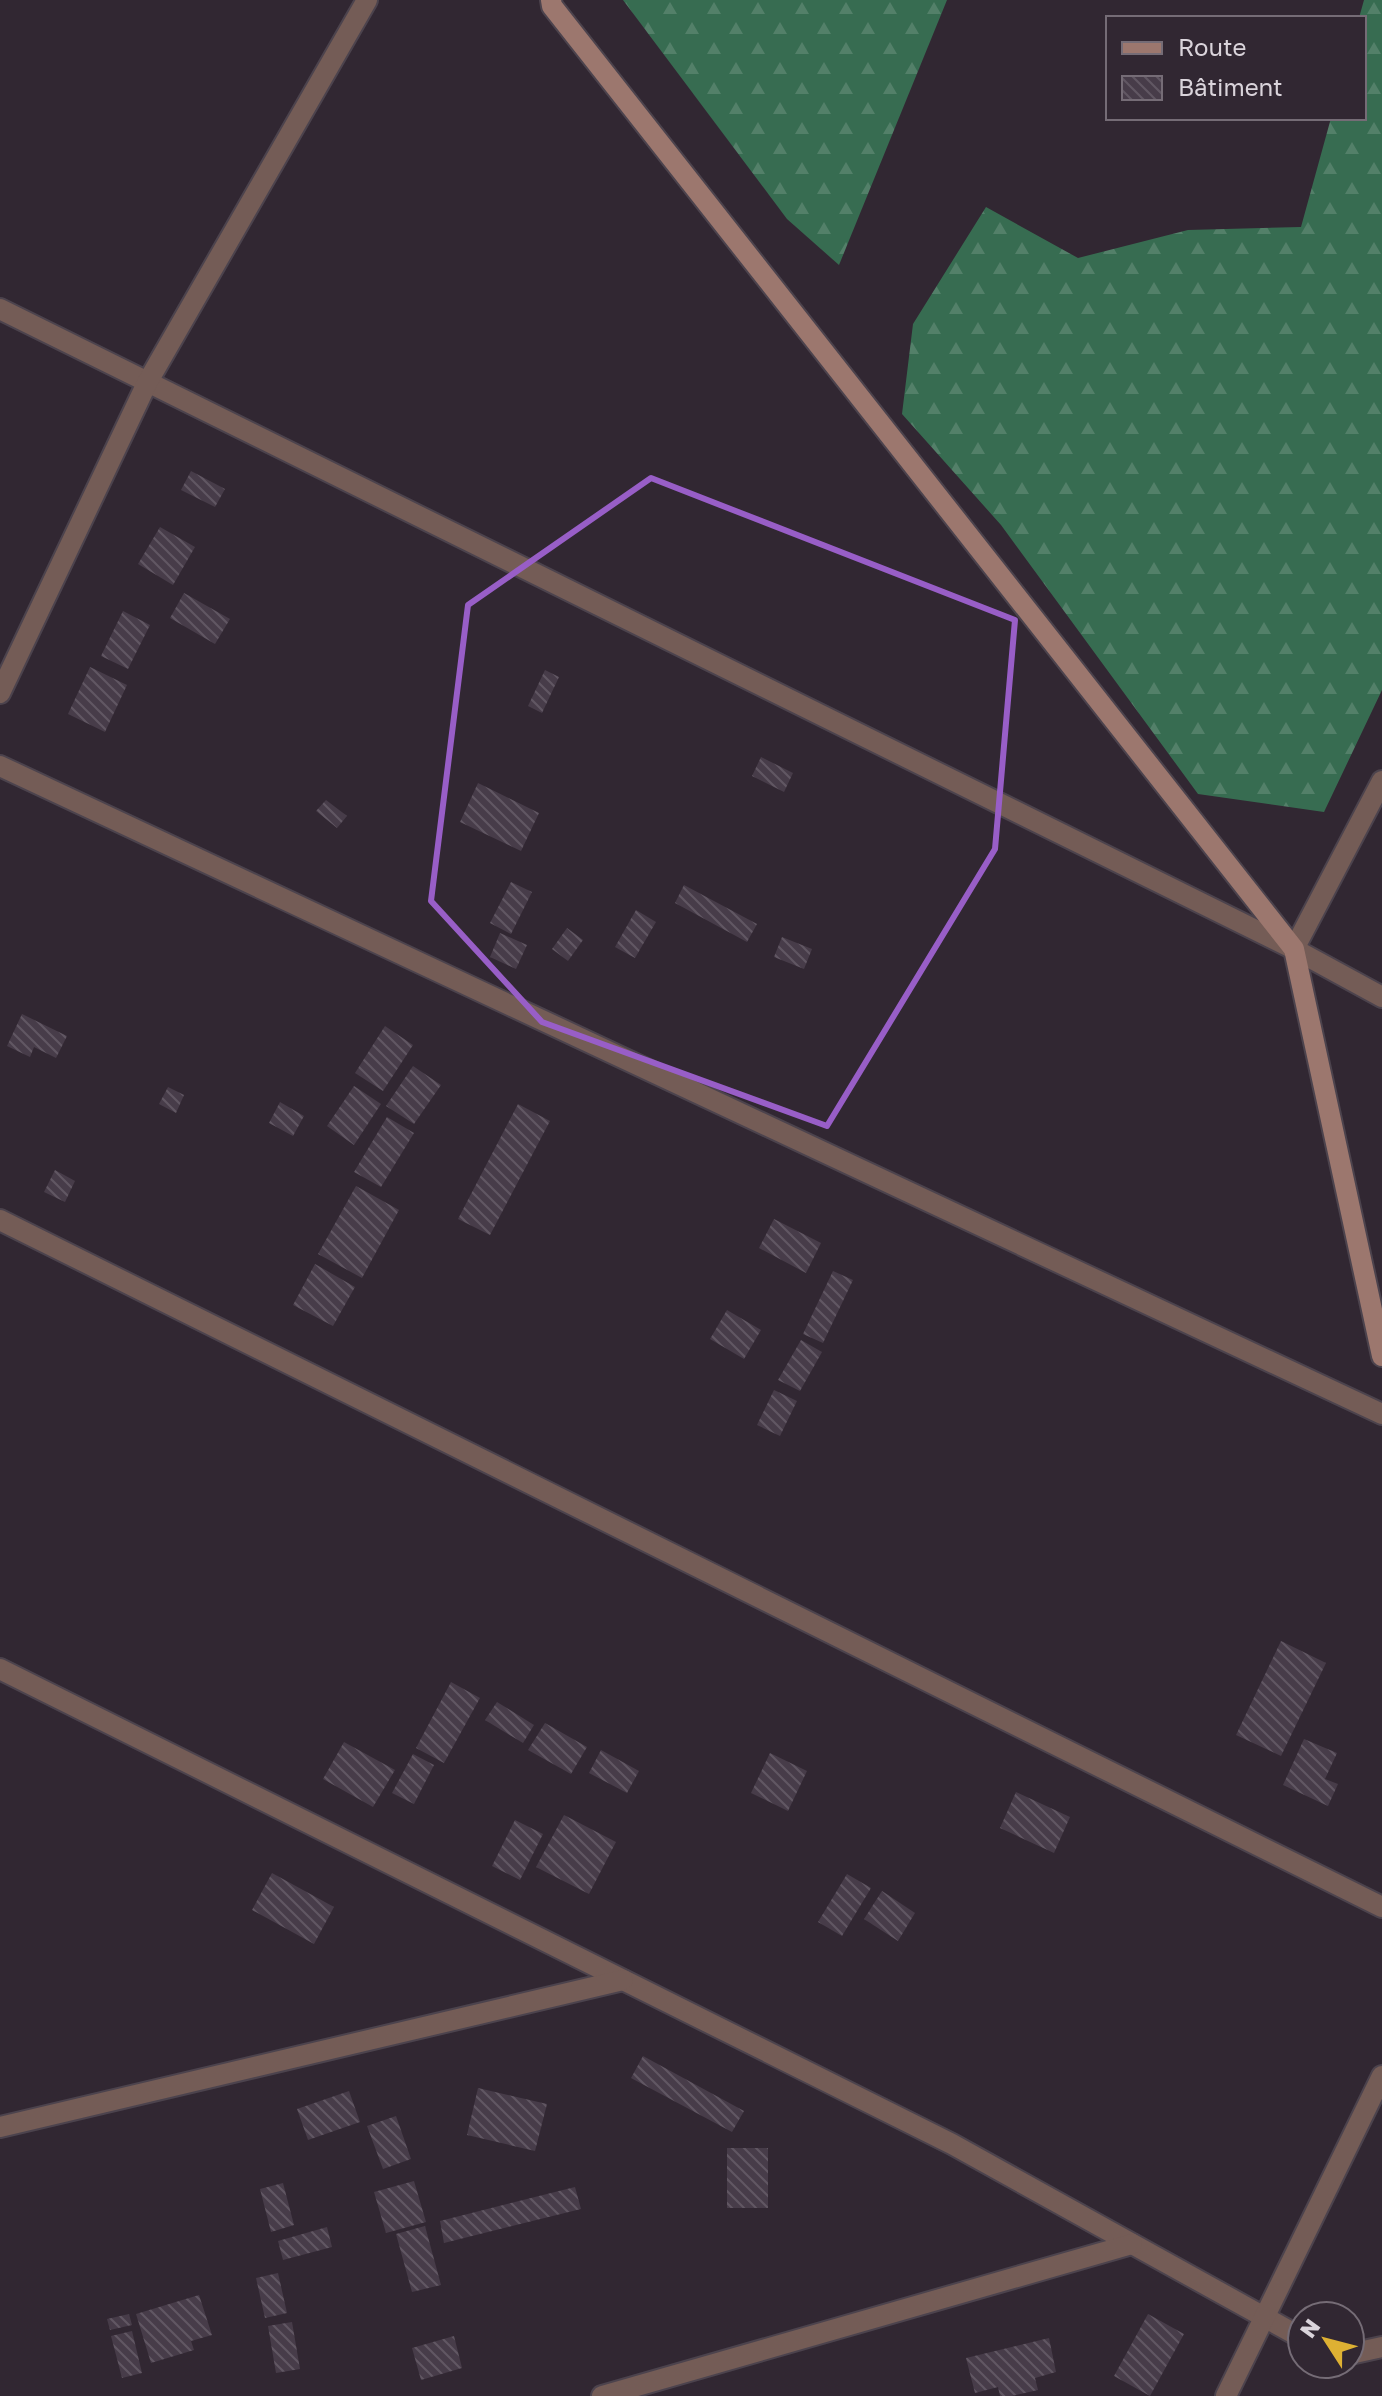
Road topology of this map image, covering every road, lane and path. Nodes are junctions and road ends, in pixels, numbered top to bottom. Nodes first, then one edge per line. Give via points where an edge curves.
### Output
1 (367, 0) edge
2 (551, 0) edge
3 (0, 309) edge
4 (147, 383) junction
5 (0, 693) edge
6 (0, 766) edge
7 (1382, 781) edge
8 (1294, 949) junction
9 (1382, 997) edge
10 (0, 1220) edge
11 (1382, 1356) edge
12 (1382, 1414) edge
13 (0, 1669) edge
14 (1382, 1907) edge
15 (623, 1980) junction
16 (1382, 2076) edge
17 (0, 2127) edge
18 (1132, 2244) junction
19 (1263, 2316) junction
20 (1286, 2329) edge
21 (602, 2396) edge
22 (1226, 2396) edge

1 - 4 street
2 - 8 street
3 - 4 street
4 - 5 street
4 - 8 street
6 - 12 street
7 - 8 street
8 - 9 street
8 - 11 street
10 - 14 street
13 - 15 street
15 - 17 street
15 - 18 street via 952,2144
16 - 19 street
18 - 19 street
18 - 21 street
19 - 20 street
19 - 22 street

